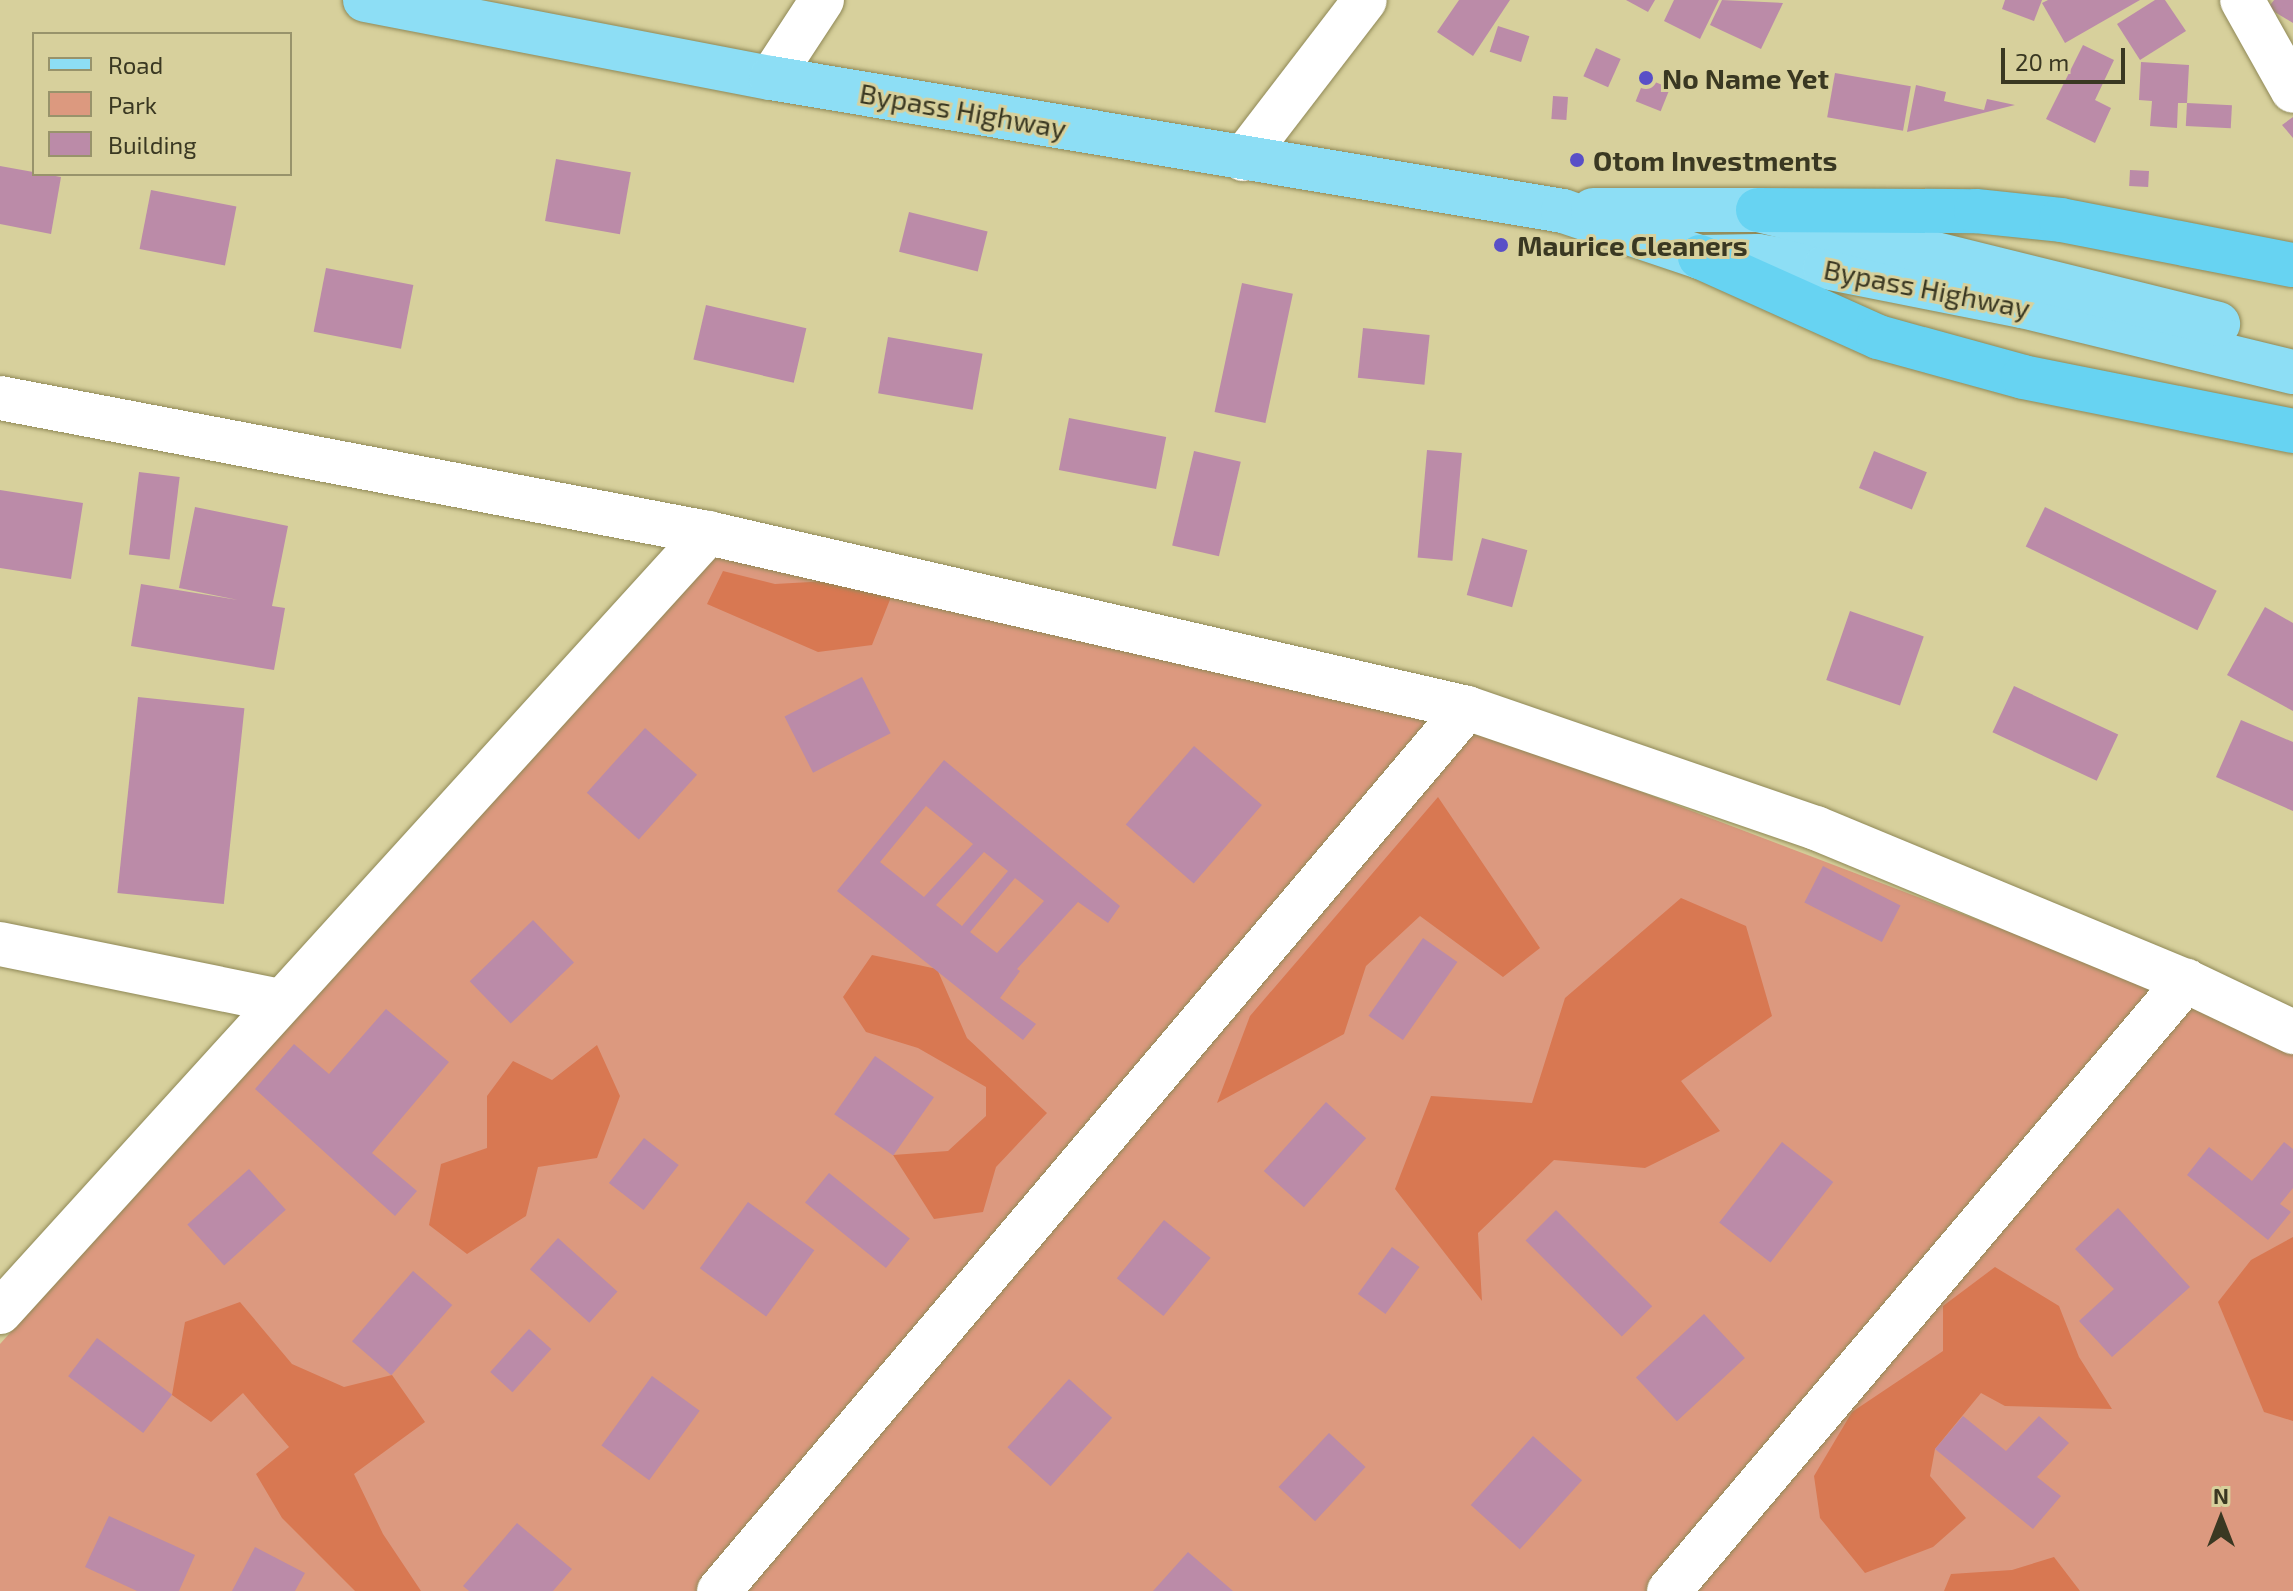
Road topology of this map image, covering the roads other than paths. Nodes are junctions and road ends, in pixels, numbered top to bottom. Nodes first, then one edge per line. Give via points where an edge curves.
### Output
1 (365, 0) edge
2 (822, 0) edge
3 (1365, 0) edge
4 (2242, 0) edge
5 (771, 78) junction
6 (2293, 91) edge
7 (1243, 159) junction
8 (1758, 210) junction
9 (1563, 211) junction
10 (1700, 257) junction
11 (2293, 265) edge
12 (2023, 291) junction
13 (2293, 345) edge
14 (2293, 372) edge
15 (0, 398) edge
16 (2293, 431) edge
17 (708, 533) junction
18 (1467, 708) junction
19 (0, 944) edge
20 (2186, 981) junction
21 (280, 1001) junction
22 (2293, 1032) edge
23 (0, 1312) edge
24 (719, 1591) edge
25 (1669, 1591) edge

1 - 5 main road, Bypass Highway
2 - 5 street
3 - 7 street
4 - 6 street
5 - 7 main road, Bypass Highway
7 - 9 main road, Bypass Highway
8 - 9 main road, Bypass Highway
8 - 11 highway via 1976,211 2061,220
8 - 12 main road, Bypass Highway
9 - 10 main road, Bypass Highway
10 - 12 main road, Bypass Highway via 1758,256
10 - 16 highway via 1878,337 2023,377
12 - 13 main road, Bypass Highway via 2100,292
12 - 14 main road, Bypass Highway
15 - 17 street
17 - 18 street
17 - 21 street
18 - 20 street via 1816,828
18 - 24 street
19 - 21 street
20 - 22 street
20 - 25 street
21 - 23 street

